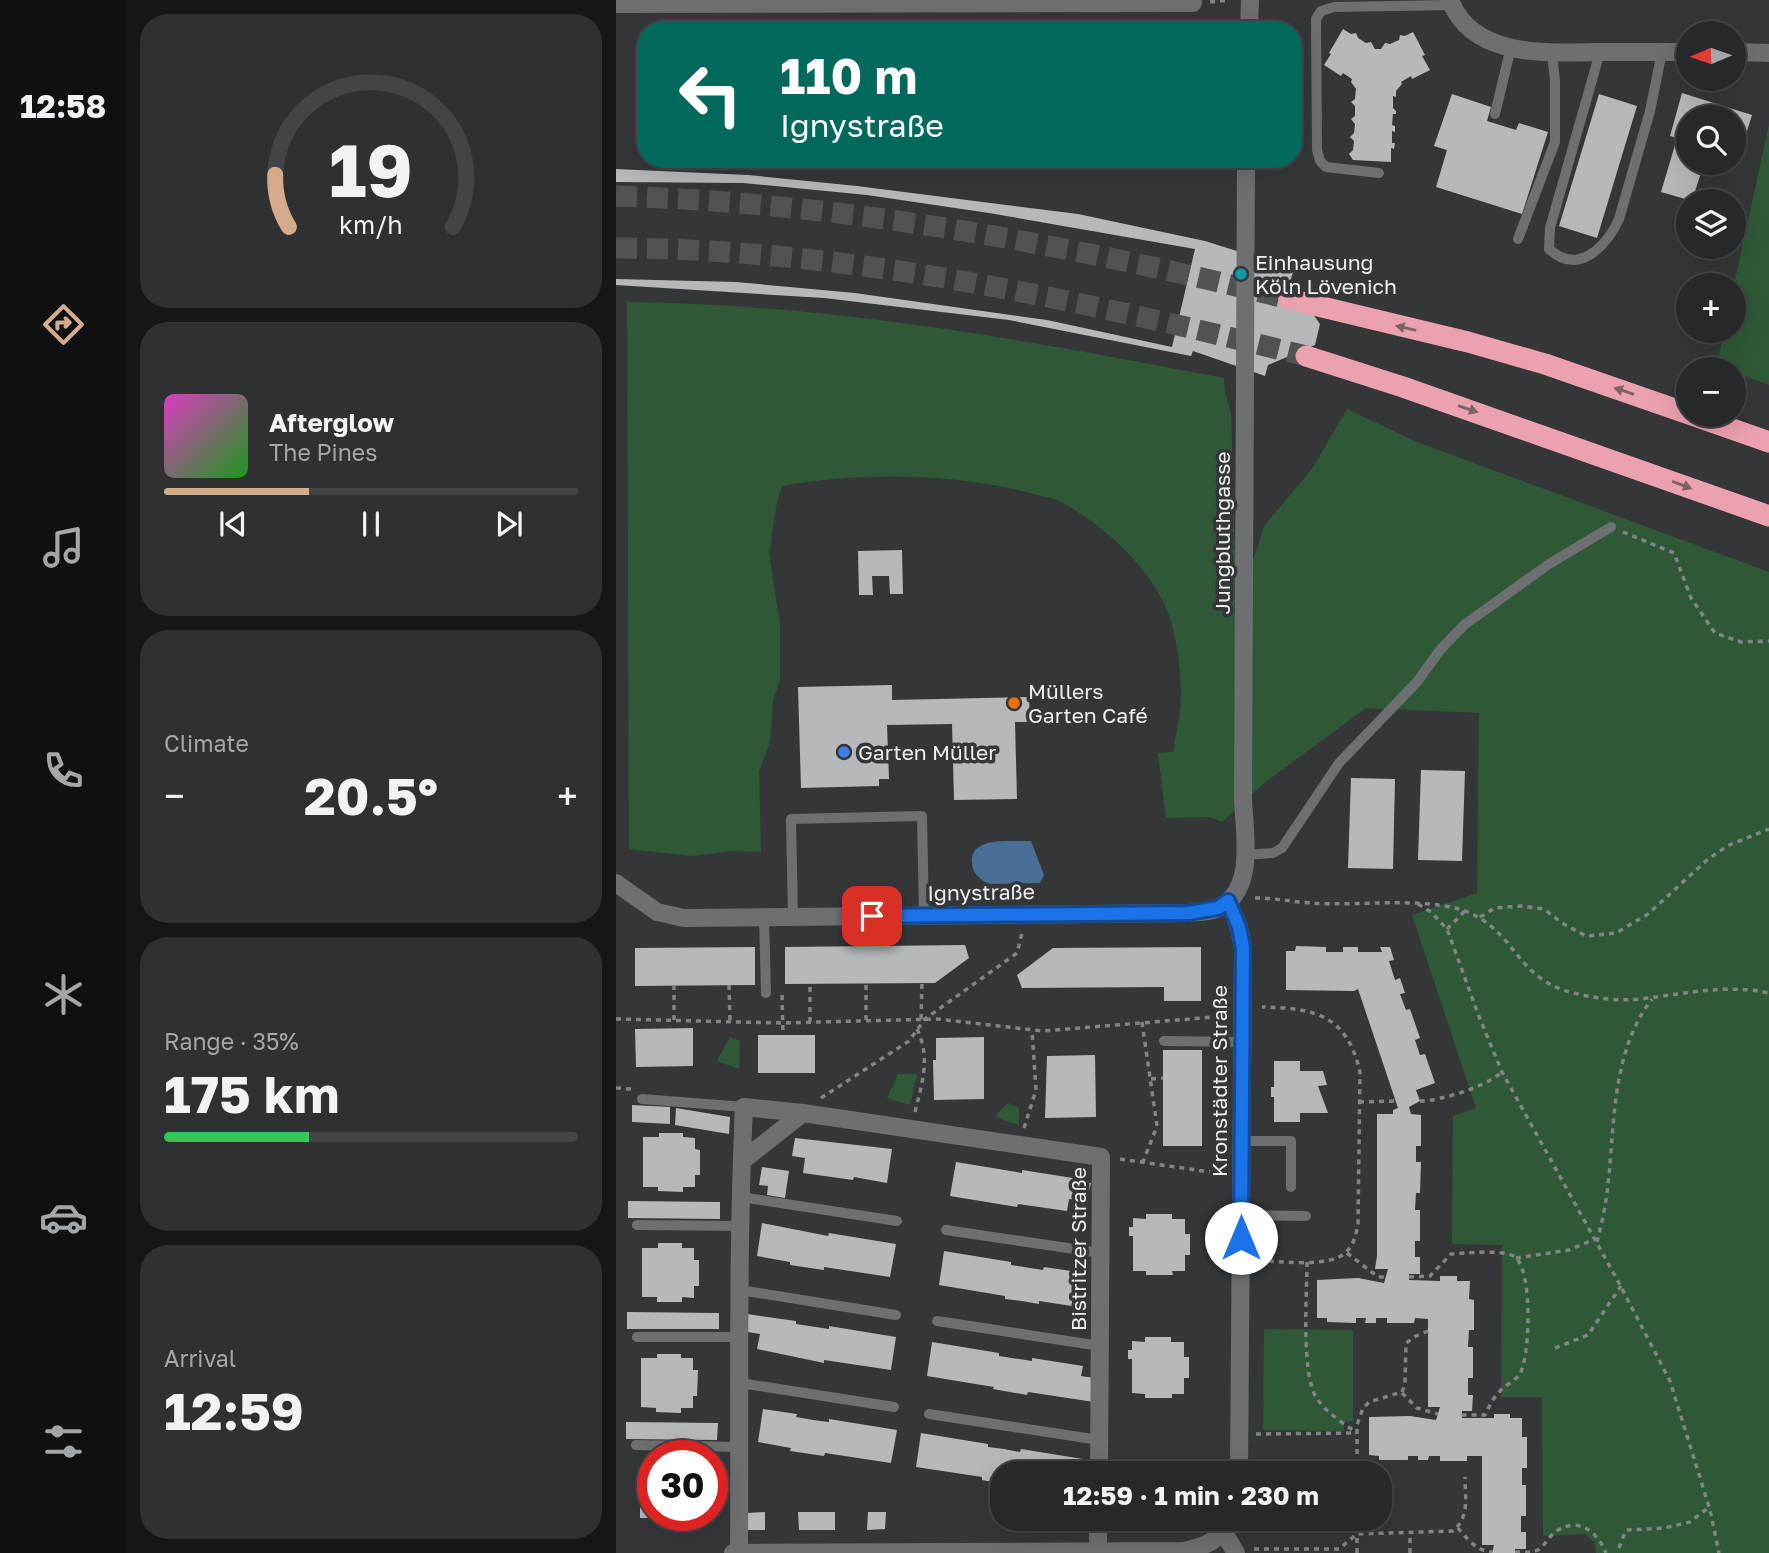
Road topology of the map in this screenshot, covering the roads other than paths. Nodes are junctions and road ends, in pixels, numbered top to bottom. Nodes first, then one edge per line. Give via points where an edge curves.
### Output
1 (1250, 0) edge
2 (766, 2) edge
3 (866, 2) edge
4 (1113, 2) edge
5 (1451, 2) edge
6 (1193, 3) dead end
7 (616, 4) edge
8 (1320, 6) edge
9 (1249, 21) edge
10 (1511, 47) junction
11 (1600, 52) junction
12 (1662, 52) junction
13 (1676, 52) edge
14 (1746, 52) edge
15 (1769, 52) edge
16 (1552, 53) junction
17 (1495, 114) dead end
18 (1246, 168) edge
19 (1379, 173) dead end
20 (1517, 239) dead end
21 (1289, 299) tunnel mouth
22 (1306, 356) tunnel mouth
23 (1676, 409) edge
24 (1727, 427) edge
25 (1769, 442) edge
26 (1769, 516) edge
27 (1611, 527) road end
28 (1245, 855) junction
29 (616, 883) edge
30 (1233, 896) junction
31 (924, 915) junction
32 (764, 917) junction
33 (793, 917) junction
34 (766, 993) dead end
35 (1164, 1041) dead end
36 (1242, 1042) junction
37 (642, 1099) dead end
38 (744, 1107) junction
39 (806, 1114) junction
40 (1241, 1141) junction
41 (742, 1161) junction
42 (1291, 1187) dead end
43 (741, 1197) junction
44 (1241, 1215) junction
45 (1306, 1216) dead end
46 (897, 1222) dead end
47 (638, 1225) dead end
48 (741, 1226) junction
49 (946, 1230) dead end
50 (1101, 1253) junction
51 (740, 1290) junction
52 (896, 1315) dead end
53 (937, 1321) dead end
54 (637, 1337) dead end
55 (740, 1337) junction
56 (1100, 1346) junction
57 (740, 1383) junction
58 (894, 1407) dead end
59 (929, 1413) dead end
60 (1100, 1440) junction
61 (636, 1445) dead end
62 (740, 1447) junction
63 (1099, 1461) edge
64 (1239, 1461) edge
65 (1098, 1531) edge
66 (1223, 1531) edge
67 (1229, 1531) edge
68 (1098, 1551) junction
69 (1235, 1551) edge
70 (733, 1553) edge
71 (739, 1553) edge
72 (872, 1553) edge

1 - 9 street
2 - 3 street
2 - 7 street
3 - 4 street
4 - 6 street
5 - 8 lane
5 - 10 street via 1471,30
8 - 19 lane via 1315,19 1320,161 1326,167
10 - 16 street
10 - 17 lane
11 - 12 street
11 - 12 lane via 1548,240 1549,249 1569,260 1599,248 1619,219
11 - 16 street
12 - 13 street
14 - 15 street
16 - 20 lane via 1555,142
18 - 28 street, Jungbluthgasse
23 -> 21 highway via 1532,360
22 -> 26 highway
24 - 25 highway
27 - 28 lane via 1549,564 1464,625 1339,763 1282,848
28 - 30 street, Jungbluthgasse via 1242,879
29 - 32 street, Ignystraße via 667,915
30 - 31 street, Ignystraße via 1218,908 1189,913
30 - 36 street, Kronstädter Straße via 1243,948
31 - 33 street, Ignystraße
31 - 33 lane via 922,816 791,819
32 - 33 street, Ignystraße
32 - 34 lane
35 - 36 lane
36 - 40 street, Kronstädter Straße
37 - 38 lane
38 - 39 street, Bistritzer Straße
38 - 41 street
39 - 41 street
39 - 50 street, Bistritzer Straße via 1101,1157
40 - 42 lane via 1291,1141
40 - 44 street, Kronstädter Straße
41 - 43 street
43 - 46 lane
43 - 48 street
44 - 45 lane
44 - 64 street, Kronstädter Straße
47 - 48 lane
48 - 51 street
49 - 50 lane
50 - 56 street, Bistritzer Straße
51 - 52 lane
51 - 55 street
53 - 56 lane
54 - 55 lane
55 - 57 street
56 - 60 street, Bistritzer Straße
57 - 58 lane
57 - 62 street
59 - 60 lane
60 - 63 street, Bistritzer Straße
61 - 62 lane
62 - 71 street
65 - 68 street
66 - 68 street via 1208,1545 1184,1551
67 - 69 street
68 - 72 street
70 - 71 street
71 - 72 street

